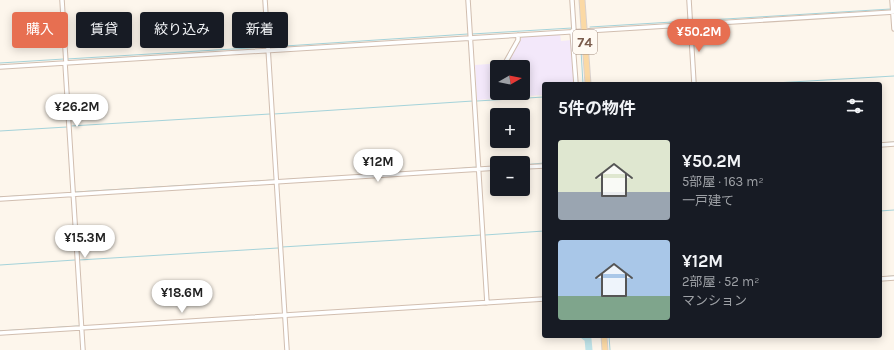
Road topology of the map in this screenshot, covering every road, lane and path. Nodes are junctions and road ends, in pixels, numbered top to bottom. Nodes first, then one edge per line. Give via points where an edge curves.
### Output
1 (62, 0) edge
2 (265, 0) edge
3 (468, 0) edge
4 (572, 0) edge
5 (582, 0) edge
6 (689, 0) edge
7 (892, 0) edge
8 (893, 12) edge
9 (690, 22) junction
10 (573, 29) junction
11 (894, 29) edge
12 (584, 30) junction
13 (518, 35) junction
14 (471, 38) junction
15 (268, 50) junction
16 (507, 60) edge
17 (66, 61) junction
18 (0, 67) edge
19 (576, 82) edge
20 (588, 82) edge
21 (694, 82) edge
22 (894, 144) edge
23 (882, 145) edge
24 (542, 166) edge
25 (530, 167) edge
26 (490, 168) edge
27 (479, 169) junction
28 (276, 182) junction
29 (74, 195) junction
30 (0, 199) edge
31 (894, 278) edge
32 (882, 279) edge
33 (542, 299) edge
34 (487, 303) junction
35 (284, 314) junction
36 (82, 327) junction
37 (0, 333) edge
38 (604, 338) edge
39 (83, 350) edge
40 (286, 350) edge
41 (605, 350) edge

1 - 17 street
2 - 15 street
3 - 14 street
4 - 10 street
5 - 12 main road, 74
6 - 9 street
7 - 8 street
8 - 9 street
8 - 11 street
9 - 12 street
9 - 21 street
10 - 12 street
10 - 13 street
10 - 19 street
12 - 20 main road, 74
13 - 14 street
13 - 16 street via 518,40
14 - 15 street
14 - 27 street
15 - 17 street
15 - 28 street
17 - 18 street
17 - 29 street
22 - 23 street
24 - 25 street
26 - 27 street
27 - 28 street
27 - 34 street
28 - 29 street
28 - 35 street
29 - 30 street
29 - 36 street
31 - 32 street
33 - 34 street
34 - 35 street
35 - 36 street
35 - 40 street
36 - 37 street
36 - 39 street
38 - 41 main road

